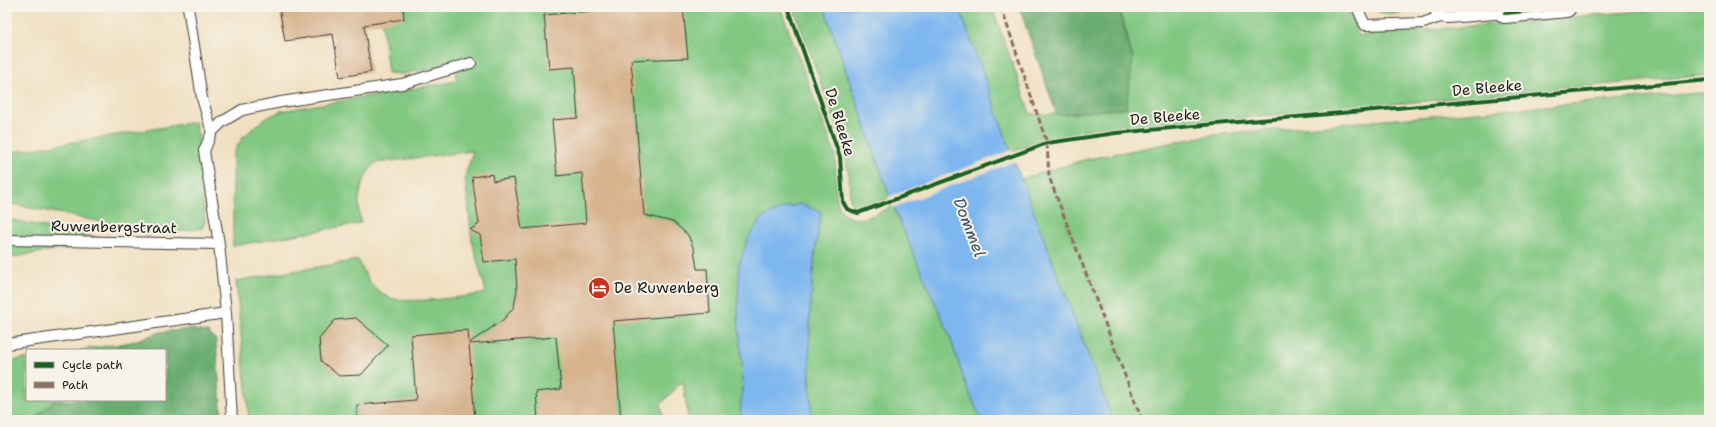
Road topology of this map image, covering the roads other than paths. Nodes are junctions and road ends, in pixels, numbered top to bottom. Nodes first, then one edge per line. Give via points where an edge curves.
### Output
1 (188, 7) edge
2 (1357, 7) edge
3 (1432, 7) edge
4 (1566, 7) edge
5 (1504, 10) edge
6 (1440, 17) junction
7 (471, 63) dead end
8 (212, 132) junction
9 (7, 240) edge
10 (219, 244) junction
11 (226, 313) junction
12 (7, 344) edge
13 (232, 420) edge

1 - 8 lane via 202,98
2 - 6 lane via 1365,25 1423,23
3 - 6 lane
4 - 5 street
5 - 6 lane
7 - 8 lane via 402,84 242,110 222,122
8 - 10 lane via 204,151
9 - 10 lane, Ruwenbergstraat
10 - 11 lane
11 - 12 lane
11 - 13 lane

